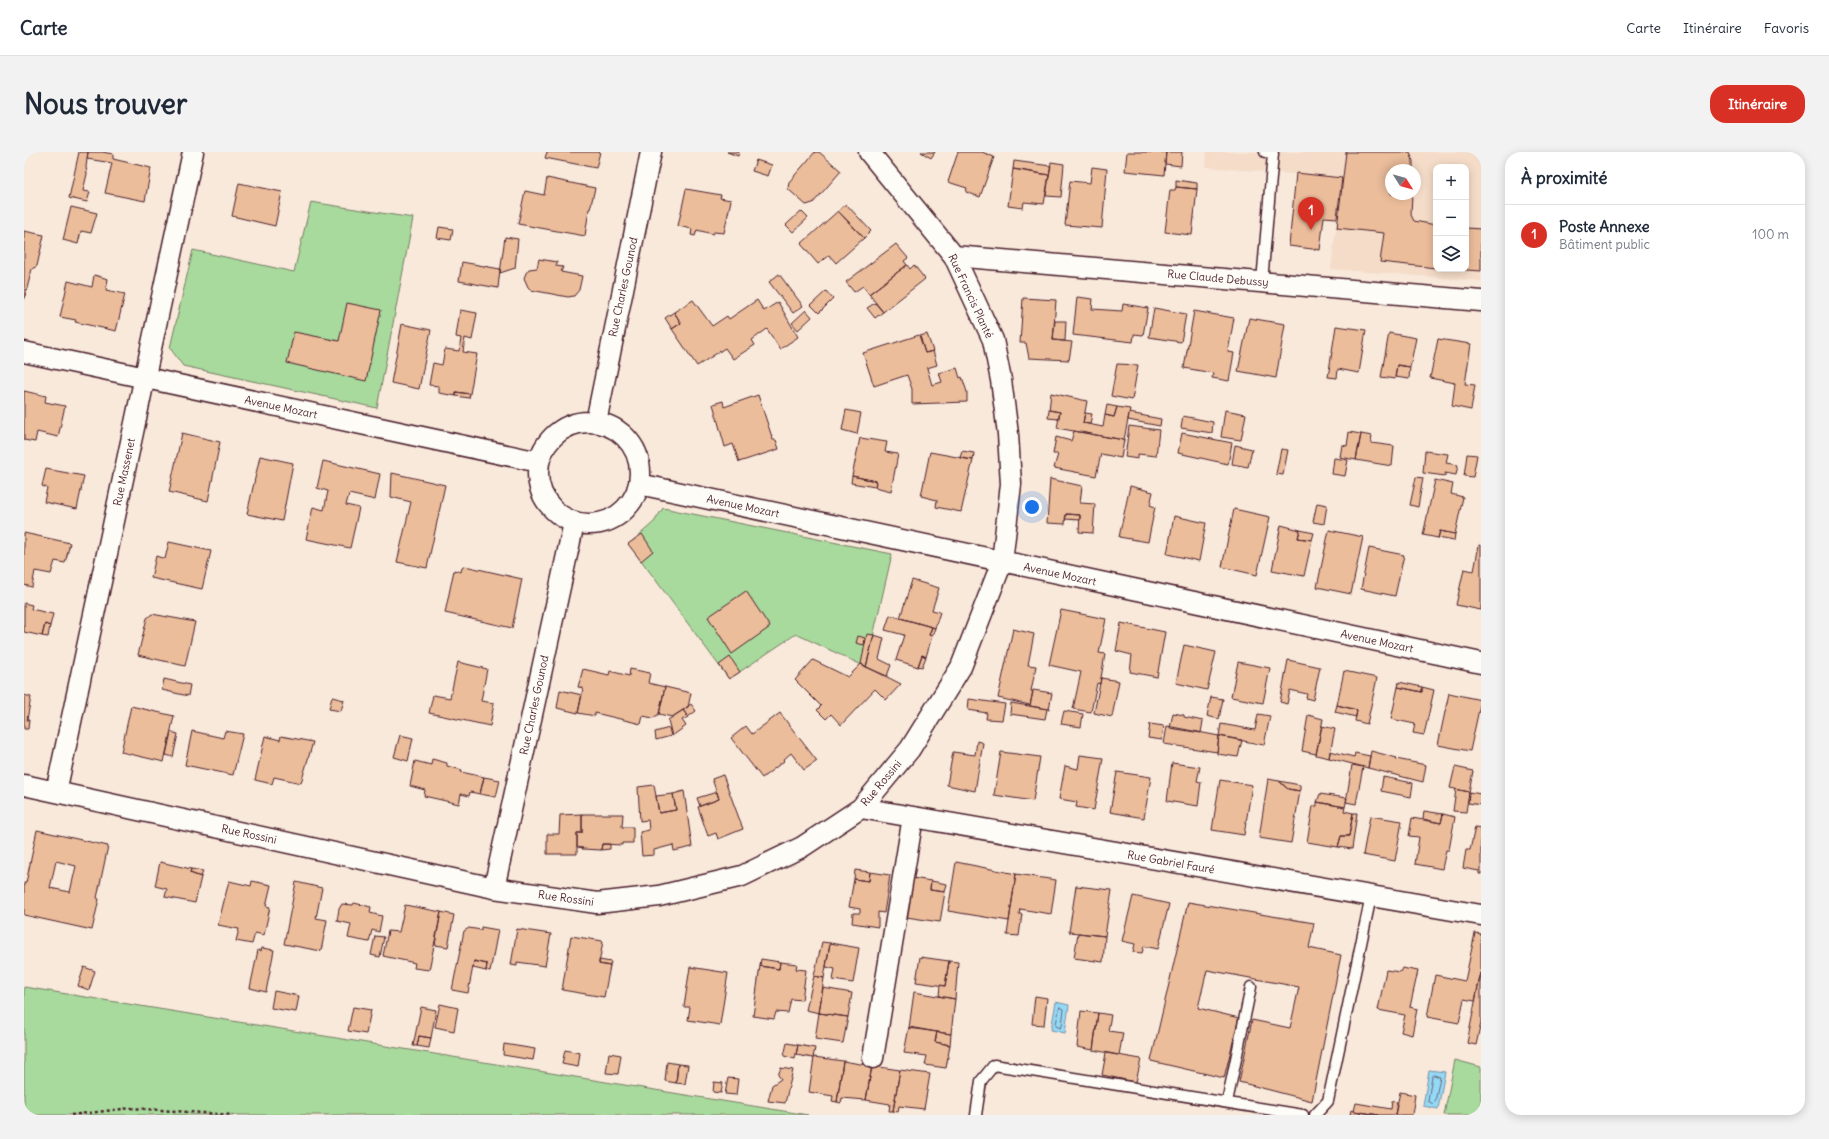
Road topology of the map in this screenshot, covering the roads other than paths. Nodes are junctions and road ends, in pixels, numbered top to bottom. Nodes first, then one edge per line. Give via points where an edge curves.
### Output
1 (193, 152) edge
2 (652, 152) edge
3 (869, 152) edge
4 (1266, 152) edge
5 (954, 256) junction
6 (1262, 282) junction
7 (1481, 301) edge
8 (24, 352) edge
9 (144, 377) junction
10 (596, 422) junction
11 (539, 462) junction
12 (639, 484) junction
13 (574, 522) junction
14 (1002, 562) junction
15 (1481, 663) edge
16 (24, 785) edge
17 (56, 792) junction
18 (861, 808) junction
19 (912, 817) junction
20 (494, 888) junction
21 (1370, 896) junction
22 (1481, 915) edge
23 (1251, 987) dead end
24 (873, 1058) dead end
25 (1227, 1102) junction
26 (976, 1115) edge
27 (1303, 1115) edge
28 (1315, 1115) edge

1 - 9 street, Rue Massenet
2 - 10 street, Rue Charles Gounod
3 - 5 street, Rue Francis Planté
4 - 6 lane via 1274,154
5 - 6 street, Rue Claude Debussy
5 - 14 street, Rue Francis Planté via 993,340 1001,380 1011,484
6 - 7 street, Rue Claude Debussy
8 - 9 street, Avenue Mozart
9 - 11 street, Avenue Mozart
9 - 17 street, Rue Massenet
10 - 11 street via 580,422 566,427 544,448
10 - 12 street via 612,427 625,436 635,450 640,467
11 - 13 street via 537,477 541,492 549,506 560,516
12 - 13 street via 633,499 622,512 608,521 591,525
12 - 14 street, Avenue Mozart
13 - 20 street, Rue Charles Gounod
14 - 15 street, Avenue Mozart
14 - 18 street, Rue Rossini via 961,668 910,749
16 - 17 street, Rue Rossini
17 - 20 street, Rue Rossini
18 - 19 street, Rue Gabriel Fauré
18 - 20 street, Rue Rossini via 802,846 742,876 659,896 597,903
19 - 21 street, Rue Gabriel Fauré
19 - 24 street
21 - 22 street, Rue Gabriel Fauré
21 - 28 lane via 1328,1101
23 - 25 lane
25 - 26 lane via 994,1065 981,1082
25 - 27 lane

